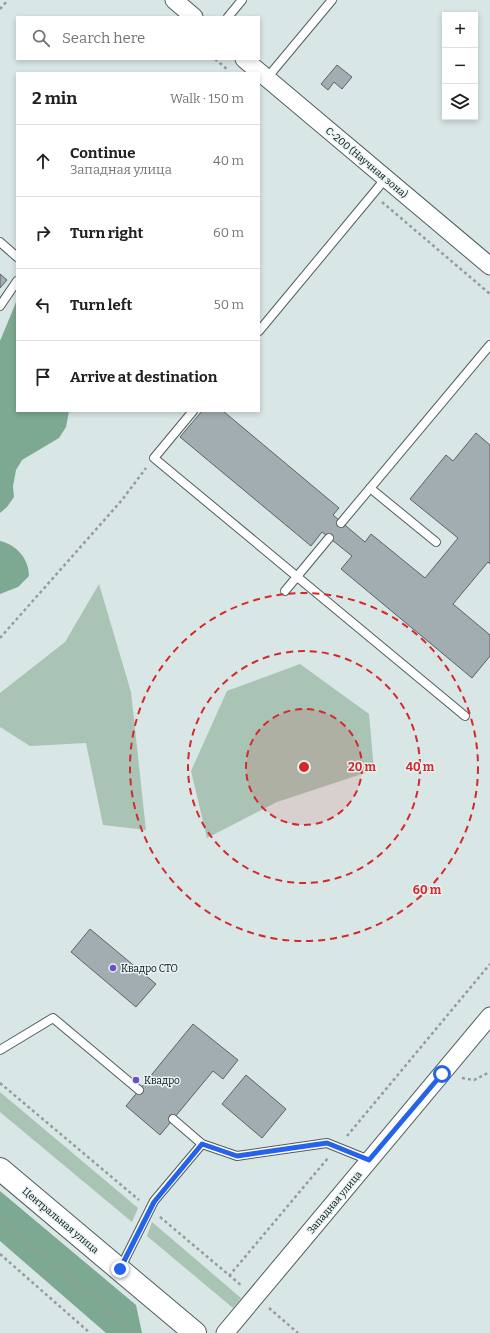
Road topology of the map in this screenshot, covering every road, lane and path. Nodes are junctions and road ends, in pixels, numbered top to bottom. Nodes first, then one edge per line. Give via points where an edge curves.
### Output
1 (8, 0) edge
2 (174, 0) edge
3 (242, 0) edge
4 (332, 0) edge
5 (0, 9) edge
6 (193, 16) edge
7 (229, 16) edge
8 (216, 60) edge
9 (245, 60) edge
10 (231, 72) edge
11 (259, 72) edge
12 (260, 73) edge
13 (266, 78) junction
14 (386, 178) junction
15 (0, 242) edge
16 (16, 256) edge
17 (490, 266) edge
18 (16, 282) edge
19 (0, 306) edge
20 (260, 330) edge
21 (490, 345) edge
22 (191, 412) edge
23 (154, 458) junction
24 (370, 488) junction
25 (341, 522) dead end
26 (329, 538) dead end
27 (436, 542) dead end
28 (296, 578) junction
29 (285, 591) dead end
30 (0, 638) edge
31 (465, 716) dead end
32 (490, 964) edge
33 (490, 1016) edge
34 (0, 1050) edge
35 (490, 1072) edge
36 (442, 1074) junction
37 (0, 1083) edge
38 (139, 1090) dead end
39 (173, 1119) dead end
40 (202, 1144) junction
41 (337, 1147) junction
42 (369, 1160) junction
43 (0, 1169) edge
44 (150, 1209) junction
45 (0, 1217) edge
46 (0, 1254) edge
47 (120, 1269) junction
48 (230, 1276) junction
49 (255, 1297) junction
50 (90, 1333) edge
51 (134, 1333) edge
52 (195, 1333) edge
53 (225, 1333) edge
54 (298, 1333) edge

1 - 5 path
2 - 6 street
3 - 7 lane
4 - 13 lane
8 - 10 path
9 - 11 street, С-200 (Научная зона)
12 - 13 street, С-200 (Научная зона)
13 - 14 street, С-200 (Научная зона)
14 - 17 street, С-200 (Научная зона)
14 - 20 lane
15 - 16 lane
18 - 19 lane
21 - 24 lane
22 - 23 lane
23 - 28 lane
23 - 30 path via 122,500
24 - 25 lane
24 - 27 lane
26 - 28 lane
28 - 29 lane
28 - 31 lane
32 - 41 path
33 - 36 street, Западная улица
34 - 38 lane via 53,1018
35 - 36 path via 474,1080
36 - 42 street, Западная улица
37 - 44 path
39 - 40 lane
40 - 41 lane via 237,1156 327,1143
40 - 44 lane
41 - 42 lane
41 - 48 path
42 - 49 street, Западная улица
43 - 47 main road, Центральная улица
44 - 47 lane
44 - 48 path
45 - 51 path
46 - 50 path
47 - 52 main road, Центральная улица
48 - 49 path
49 - 53 street, Западная улица
49 - 54 path

